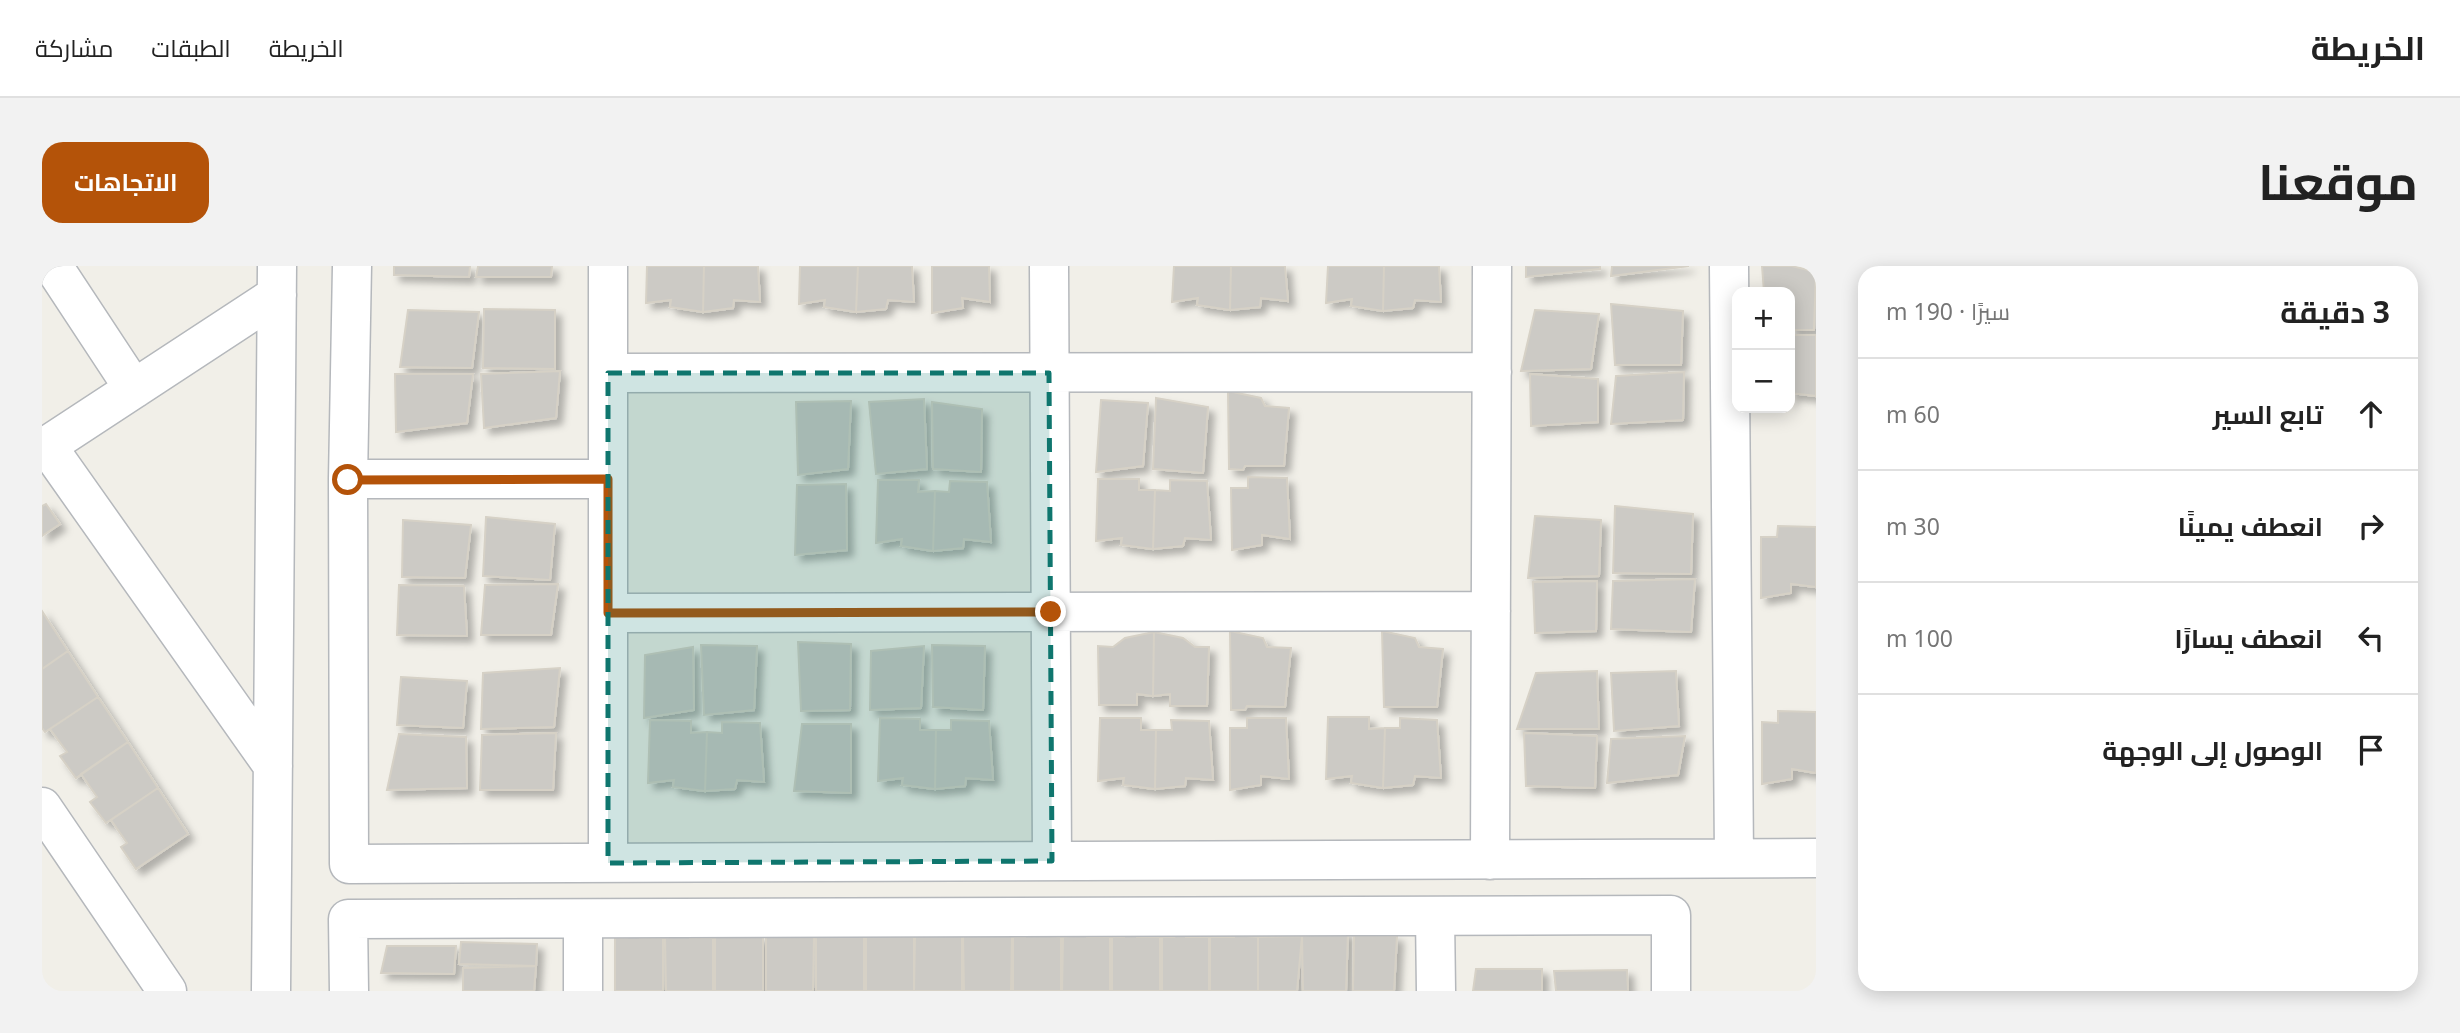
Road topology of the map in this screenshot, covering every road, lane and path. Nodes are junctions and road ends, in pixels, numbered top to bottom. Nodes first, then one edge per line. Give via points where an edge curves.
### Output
1 (53, 266) edge
2 (352, 266) edge
3 (608, 266) edge
4 (1049, 266) edge
5 (1492, 266) edge
6 (1730, 266) edge
7 (277, 281) edge
8 (1492, 372) junction
9 (608, 373) junction
10 (1049, 373) junction
11 (134, 388) junction
12 (45, 447) edge
13 (608, 479) junction
14 (348, 480) junction
15 (1491, 611) junction
16 (1051, 612) junction
17 (608, 613) junction
18 (273, 766) junction
19 (42, 807) edge
20 (1734, 858) junction
21 (1816, 858) edge
22 (1490, 860) junction
23 (1052, 861) junction
24 (608, 863) junction
25 (1435, 916) junction
26 (583, 919) junction
27 (167, 991) edge
28 (271, 991) edge
29 (348, 991) edge
30 (583, 991) edge
31 (1436, 991) edge
32 (1671, 991) edge

1 - 11 street
2 - 14 street
3 - 9 street
4 - 10 street
5 - 8 street
6 - 20 street
7 - 11 street
7 - 18 street
8 - 10 street
8 - 15 street
9 - 10 street
9 - 13 street
10 - 16 street
11 - 12 street
12 - 18 street
13 - 14 street
13 - 17 street
14 - 24 street via 349,864
15 - 16 street
15 - 22 street
16 - 17 street
16 - 23 street
17 - 24 street
18 - 28 street
19 - 27 street
20 - 21 street
20 - 22 street
22 - 23 street
23 - 24 street
25 - 26 street
25 - 31 street
25 - 32 street via 1671,915
26 - 29 street via 348,919
26 - 30 street

